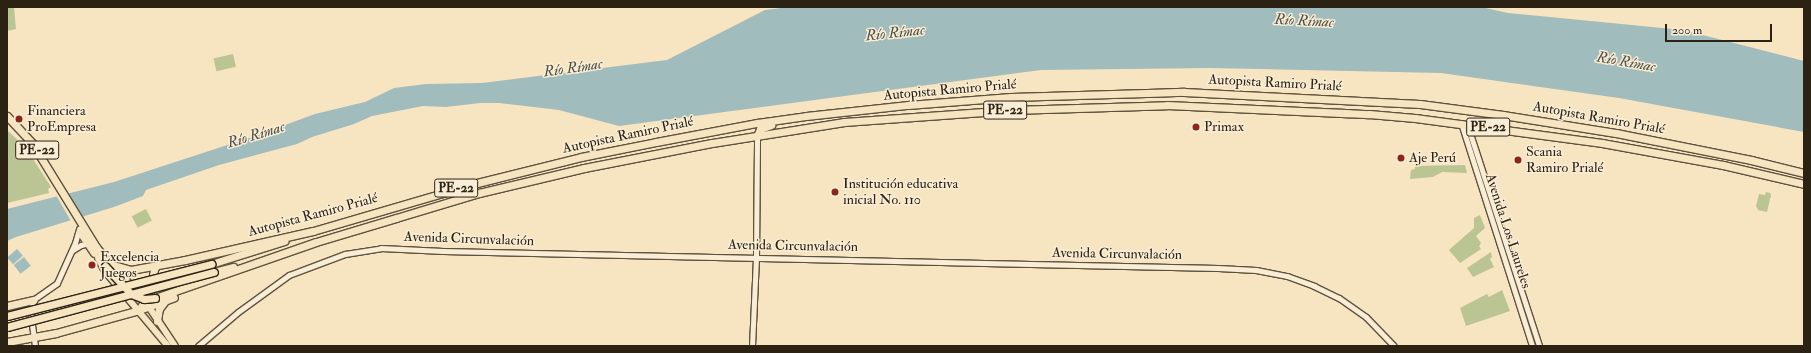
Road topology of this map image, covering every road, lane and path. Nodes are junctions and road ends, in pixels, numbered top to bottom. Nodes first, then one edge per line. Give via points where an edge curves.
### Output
1 (1305, 98) junction
2 (1303, 111) junction
3 (7, 116) edge
4 (806, 116) junction
5 (7, 122) edge
6 (1554, 123) junction
7 (1464, 124) junction
8 (1553, 135) junction
9 (756, 136) junction
10 (1804, 174) edge
11 (1804, 184) edge
12 (59, 190) junction
13 (79, 227) junction
14 (312, 231) junction
15 (316, 242) junction
16 (90, 243) junction
17 (72, 250) junction
18 (756, 257) junction
19 (98, 258) junction
20 (260, 262) junction
21 (108, 265) junction
22 (156, 266) junction
23 (32, 300) junction
24 (165, 300) junction
25 (147, 303) junction
26 (7, 306) edge
27 (139, 310) junction
28 (7, 316) edge
29 (157, 321) junction
30 (7, 327) edge
31 (34, 337) junction
32 (7, 342) edge
33 (35, 346) edge
34 (168, 346) edge
35 (175, 346) edge
36 (198, 346) edge
37 (752, 346) edge
38 (1394, 346) edge
39 (1532, 346) edge
40 (1539, 346) edge

1 - 2 highway via 1300,104
1 - 4 highway, Autopista Ramiro Prialé / PE-22 via 1184,92 1011,97
1 - 6 highway, Autopista Ramiro Prialé / PE-22 via 1420,104
2 - 7 highway, Autopista Ramiro Prialé / PE-22 via 1369,114
2 - 9 highway, Autopista Ramiro Prialé / PE-22 via 1167,105 1012,110 844,122
3 - 12 highway, PE-22 via 32,142
4 - 9 highway via 762,127
4 - 14 highway, Autopista Ramiro Prialé / PE-22 via 581,157 445,191
5 - 12 highway, PE-22 via 28,144
6 - 8 highway via 1559,130
6 - 10 highway, Autopista Ramiro Prialé / PE-22 via 1634,136 1751,160
7 - 8 highway, Autopista Ramiro Prialé / PE-22
7 - 39 street, Avenida Los Laureles
7 - 40 street, Avenida Los Laureles
8 - 11 highway, Autopista Ramiro Prialé / PE-22 via 1723,164
9 - 15 highway, Autopista Ramiro Prialé / PE-22 via 584,168 479,193
9 - 18 street
12 - 13 highway, PE-22
13 - 16 highway, PE-22
13 - 17 street
14 - 22 highway, Autopista Ramiro Prialé / PE-22
14 - 28 highway, bridge via 211,264
15 - 20 highway, Autopista Ramiro Prialé / PE-22
15 - 30 highway, bridge
16 - 17 street
16 - 19 highway, PE-22
16 - 21 highway, PE-22
17 - 23 street via 57,283
18 - 36 street, Avenida Circunvalación via 385,248 361,250 323,261 284,278
18 - 37 street
18 - 38 street, Avenida Circunvalación via 1256,270 1287,276 1339,298 1366,317
19 - 21 highway, PE-22
19 - 27 main road via 105,271
20 - 21 highway, Autopista Ramiro Prialé / PE-22, bridge via 155,298 144,299 131,294
20 - 24 highway
21 - 22 highway, Autopista Ramiro Prialé / PE-22 via 131,270
21 - 25 main road
22 - 25 highway
23 - 26 highway
23 - 31 street
24 - 25 highway
24 - 29 highway via 159,309
25 - 27 highway
25 - 29 main road
27 - 31 highway
27 - 34 main road
29 - 35 main road
31 - 32 highway
31 - 33 street

